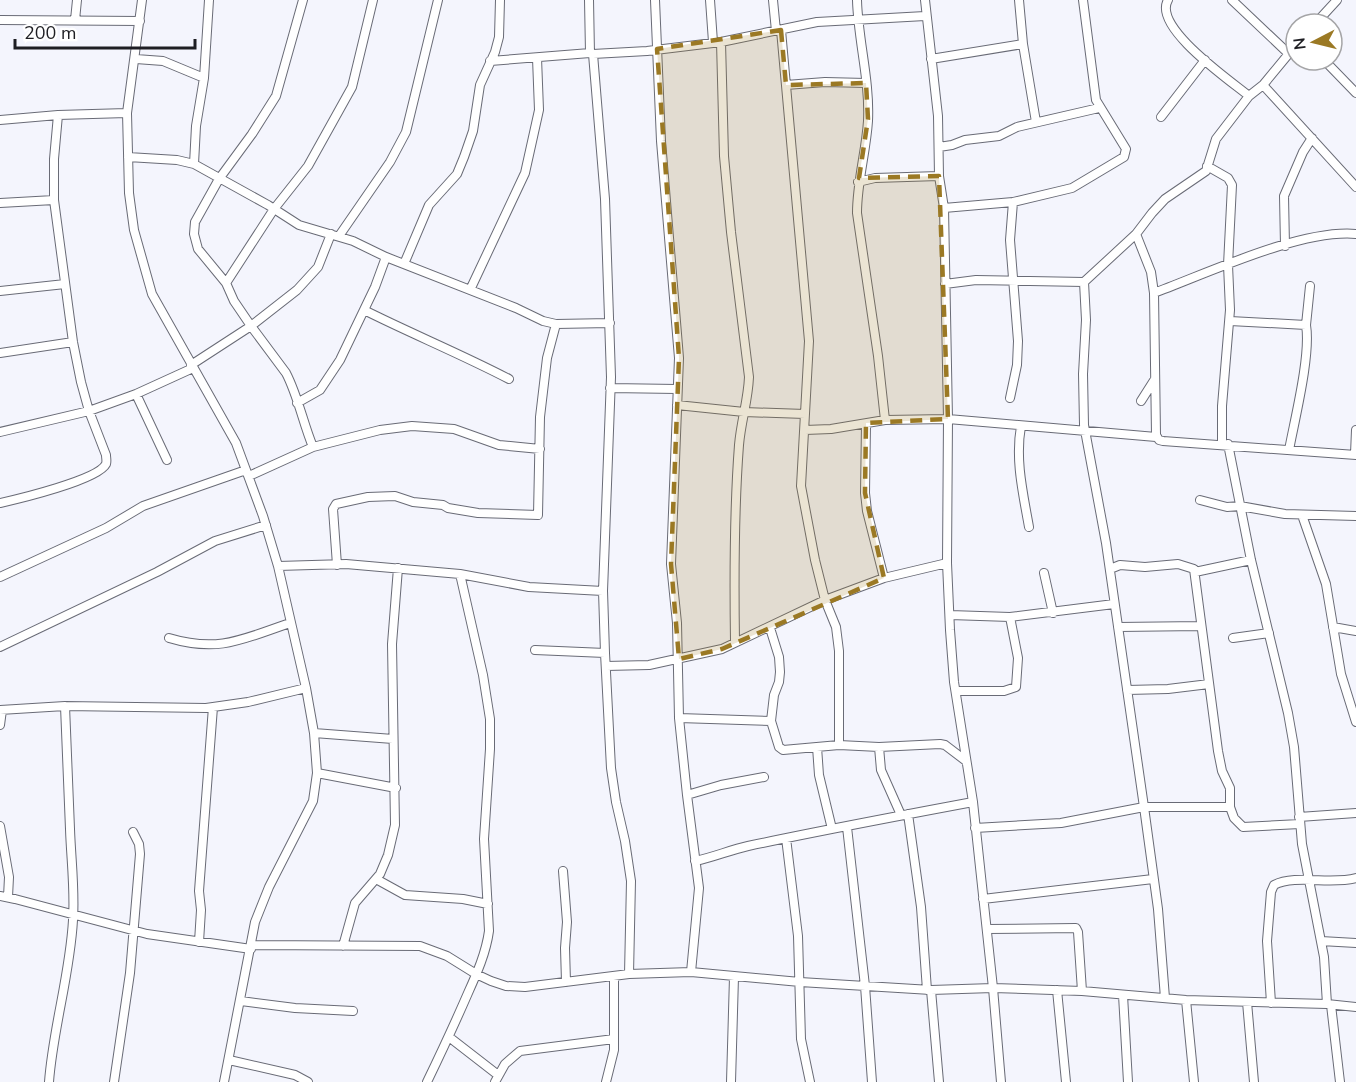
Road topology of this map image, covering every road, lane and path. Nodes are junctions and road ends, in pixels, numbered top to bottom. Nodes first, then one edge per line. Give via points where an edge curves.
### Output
1 (76, 0) edge
2 (142, 0) edge
3 (209, 0) edge
4 (303, 0) edge
5 (373, 0) edge
6 (438, 0) edge
7 (500, 0) edge
8 (589, 0) edge
9 (655, 0) edge
10 (710, 0) edge
11 (773, 0) edge
12 (857, 0) edge
13 (925, 0) edge
14 (1019, 0) edge
15 (1083, 0) edge
16 (1168, 0) edge
17 (1232, 0) edge
18 (925, 16) junction
19 (858, 19) junction
20 (0, 20) edge
21 (75, 20) junction
22 (140, 21) junction
23 (778, 30) junction
24 (717, 42) junction
25 (1023, 44) junction
26 (1284, 49) edge
27 (657, 50) junction
28 (592, 53) junction
29 (537, 58) junction
30 (136, 59) junction
31 (931, 59) junction
32 (1205, 60) junction
33 (1284, 60) edge
34 (490, 61) junction
35 (1336, 72) edge
36 (204, 78) junction
37 (866, 83) junction
38 (786, 85) junction
39 (1263, 85) junction
40 (1356, 93) edge
41 (1249, 96) junction
42 (1099, 108) junction
43 (127, 113) junction
44 (58, 115) junction
45 (1161, 117) dead end
46 (0, 120) edge
47 (1036, 122) junction
48 (1312, 138) junction
49 (939, 147) junction
50 (128, 157) junction
51 (194, 164) junction
52 (1207, 166) junction
53 (939, 176) junction
54 (219, 179) junction
55 (858, 182) junction
56 (1356, 187) edge
57 (54, 200) junction
58 (1013, 202) junction
59 (0, 203) edge
60 (944, 208) junction
61 (274, 209) junction
62 (1136, 234) junction
63 (1356, 234) edge
64 (335, 235) junction
65 (1285, 246) junction
66 (386, 257) junction
67 (404, 264) junction
68 (1228, 265) junction
69 (1012, 281) junction
70 (1084, 282) junction
71 (226, 283) junction
72 (65, 284) junction
73 (945, 284) junction
74 (1310, 286) dead end
75 (470, 290) junction
76 (0, 291) edge
77 (1154, 293) junction
78 (364, 310) junction
79 (1230, 321) junction
80 (610, 323) junction
81 (556, 324) junction
82 (1306, 325) junction
83 (250, 326) junction
84 (73, 342) junction
85 (0, 353) edge
86 (192, 367) junction
87 (509, 379) dead end
88 (1155, 379) junction
89 (610, 388) junction
90 (677, 389) junction
91 (136, 394) junction
92 (1010, 398) dead end
93 (1141, 401) dead end
94 (297, 402) junction
95 (677, 405) junction
96 (89, 411) junction
97 (744, 412) junction
98 (805, 414) junction
99 (948, 419) junction
100 (885, 420) junction
101 (866, 424) junction
102 (1021, 426) junction
103 (805, 430) junction
104 (1356, 430) edge
105 (1086, 431) junction
106 (0, 432) edge
107 (1156, 437) junction
108 (1225, 444) junction
109 (313, 447) junction
110 (540, 449) junction
111 (1289, 450) junction
112 (1355, 454) edge
113 (167, 460) dead end
114 (248, 473) junction
115 (1200, 500) dead end
116 (0, 503) edge
117 (1240, 506) junction
118 (1302, 515) junction
119 (1356, 516) edge
120 (266, 525) junction
121 (1029, 527) dead end
122 (1251, 560) junction
123 (947, 563) junction
124 (337, 565) junction
125 (278, 566) junction
126 (398, 568) junction
127 (1110, 569) junction
128 (1195, 572) junction
129 (1044, 573) dead end
130 (460, 574) junction
131 (0, 577) edge
132 (884, 578) junction
133 (603, 591) junction
134 (825, 600) junction
135 (1114, 604) junction
136 (1053, 613) junction
137 (950, 615) junction
138 (1010, 617) junction
139 (290, 623) junction
140 (1201, 626) junction
141 (1118, 627) junction
142 (1333, 627) junction
143 (770, 628) junction
144 (1356, 631) edge
145 (1269, 633) junction
146 (169, 638) dead end
147 (1233, 638) dead end
148 (735, 642) junction
149 (0, 647) edge
150 (535, 650) dead end
151 (605, 653) junction
152 (678, 659) junction
153 (606, 666) junction
154 (1209, 684) junction
155 (306, 688) junction
156 (1127, 690) junction
157 (956, 691) junction
158 (65, 706) junction
159 (213, 707) junction
160 (1, 710) edge
161 (679, 718) junction
162 (771, 721) junction
163 (1356, 722) edge
164 (0, 725) edge
165 (314, 733) junction
166 (393, 740) junction
167 (839, 745) junction
168 (817, 747) junction
169 (879, 747) junction
170 (966, 761) junction
171 (317, 773) junction
172 (764, 777) dead end
173 (396, 788) junction
174 (687, 795) junction
175 (973, 802) junction
176 (1144, 807) junction
177 (1230, 807) junction
178 (1356, 813) edge
179 (905, 815) junction
180 (1299, 820) junction
181 (0, 826) edge
182 (847, 827) junction
183 (975, 828) junction
184 (832, 829) junction
185 (133, 832) dead end
186 (786, 838) junction
187 (695, 861) junction
188 (563, 871) dead end
189 (1356, 878) edge
190 (376, 879) junction
191 (1154, 879) junction
192 (1308, 881) junction
193 (4, 897) edge
194 (983, 899) junction
195 (488, 904) junction
196 (74, 915) junction
197 (987, 929) junction
198 (134, 931) junction
199 (1321, 941) junction
200 (200, 942) junction
201 (1356, 943) edge
202 (343, 946) junction
203 (251, 947) junction
204 (691, 972) junction
205 (476, 974) junction
206 (629, 974) junction
207 (614, 976) junction
208 (734, 977) junction
209 (566, 982) junction
210 (800, 982) junction
211 (865, 986) junction
212 (993, 988) junction
213 (929, 990) junction
214 (1057, 990) junction
215 (1082, 991) junction
216 (1123, 995) junction
217 (1165, 998) junction
218 (1186, 1000) junction
219 (241, 1001) junction
220 (1247, 1002) junction
221 (1271, 1002) junction
222 (1329, 1005) junction
223 (1356, 1006) edge
224 (353, 1011) dead end
225 (449, 1037) junction
226 (614, 1039) junction
227 (229, 1060) junction
228 (496, 1078) edge
229 (49, 1082) edge
230 (114, 1082) edge
231 (224, 1082) edge
232 (308, 1082) edge
233 (427, 1082) edge
234 (606, 1082) edge
235 (731, 1082) edge
236 (810, 1082) edge
237 (872, 1082) edge
238 (939, 1082) edge
239 (1001, 1082) edge
240 (1066, 1082) edge
241 (1128, 1082) edge
242 (1194, 1082) edge
243 (1254, 1082) edge
244 (1341, 1082) edge

1 - 21 street
2 - 22 street
3 - 36 street
4 - 54 street via 276,96
5 - 61 street via 351,87 308,166
6 - 64 street via 406,132 390,162
7 - 34 street via 499,37
8 - 28 street
9 - 27 street
10 - 24 street
11 - 23 street
12 - 19 street
13 - 18 street
14 - 25 street
15 - 42 street
16 - 32 street via 1165,12 1169,20
17 - 26 street
18 - 19 street
18 - 31 street
19 - 23 street
19 - 37 street
20 - 21 street
21 - 22 street
22 - 30 street
23 - 24 street
23 - 38 street
24 - 27 street
24 - 97 street via 723,156 749,377
25 - 31 street
25 - 47 street
27 - 28 street
27 - 90 street via 679,358
28 - 29 street
28 - 80 street via 605,199
29 - 34 street
29 - 75 street via 538,110 525,173
30 - 36 street via 163,61
30 - 43 street
31 - 49 street
32 - 41 street
32 - 45 street
33 - 39 street
34 - 67 street via 480,85 473,131 457,174 429,205
35 - 40 street
36 - 51 street
37 - 38 street
37 - 55 street via 868,119
38 - 98 street via 809,341
39 - 41 street
39 - 48 street
41 - 52 street via 1216,139
42 - 47 street
42 - 58 street via 1126,149 1124,157 1072,188
43 - 44 street
43 - 50 street
44 - 46 street
44 - 57 street
47 - 49 street via 999,136
48 - 56 street
48 - 65 street via 1284,196
49 - 53 street
50 - 51 street
50 - 86 street via 134,230 152,294
51 - 54 street
52 - 62 street via 1206,171 1165,199
52 - 68 street via 1228,178 1232,185
53 - 55 street
53 - 60 street
54 - 61 street
54 - 71 street via 195,222 194,234 198,249
55 - 100 street via 856,213
57 - 59 street
57 - 72 street
58 - 60 street
58 - 69 street
60 - 73 street
61 - 64 street via 299,225
61 - 71 street
62 - 70 street
62 - 77 street via 1151,272
63 - 65 street via 1323,236
64 - 66 street
64 - 83 street via 318,267 297,290
65 - 68 street
66 - 67 street
66 - 78 street
67 - 75 street
68 - 77 street
68 - 79 street
69 - 70 street
69 - 73 street
69 - 92 street via 1018,341
70 - 105 street via 1082,411
71 - 83 street
72 - 76 street
72 - 84 street
73 - 99 street
74 - 82 street
75 - 81 street
77 - 88 street
78 - 87 street
78 - 94 street via 325,385 315,395
79 - 82 street
79 - 108 street via 1222,406
80 - 81 street
80 - 89 street
81 - 110 street via 547,358
82 - 111 street via 1306,348
83 - 86 street
83 - 94 street via 286,373
84 - 85 street
84 - 96 street
86 - 91 street
86 - 114 street via 236,443
88 - 93 street
88 - 107 street
89 - 90 street
89 - 133 street
90 - 95 street
91 - 96 street
91 - 113 street
94 - 109 street
95 - 97 street
95 - 152 street via 671,564
96 - 106 street
96 - 116 street via 106,455 103,468 74,483
97 - 98 street
97 - 148 street via 739,447
98 - 103 street
99 - 100 street
99 - 102 street
99 - 123 street
100 - 101 street
101 - 103 street
101 - 132 street via 867,511
102 - 105 street
102 - 121 street via 1017,445
103 - 134 street via 803,505
104 - 112 street
105 - 107 street
105 - 127 street
107 - 108 street via 1162,441
108 - 111 street
108 - 117 street
109 - 110 street via 412,426 454,429 499,445
109 - 114 street
110 - 124 street via 536,516 478,513 395,496 336,504 333,509
111 - 112 street
114 - 120 street
114 - 131 street via 143,506 106,528
115 - 117 street
117 - 118 street
117 - 122 street
118 - 119 street
118 - 142 street via 1326,584
120 - 125 street
120 - 149 street via 215,541
122 - 128 street
122 - 145 street
123 - 132 street
123 - 137 street
124 - 125 street
124 - 126 street
125 - 139 street
126 - 130 street
126 - 166 street via 392,644
127 - 128 street via 1120,565 1178,564
127 - 135 street
128 - 140 street
129 - 136 street
130 - 133 street via 529,586
130 - 195 street via 490,719 484,839
132 - 134 street
133 - 151 street
134 - 143 street
134 - 167 street via 836,627 839,651
135 - 136 street
135 - 141 street
136 - 138 street
137 - 138 street
137 - 157 street
138 - 157 street via 1018,658 1014,688
139 - 146 street via 222,645
139 - 155 street
140 - 141 street
140 - 154 street
141 - 156 street
142 - 144 street
142 - 163 street via 1341,674
143 - 148 street
143 - 162 street via 780,672
145 - 147 street
145 - 180 street via 1292,736
148 - 152 street
150 - 151 street
151 - 153 street
152 - 153 street via 648,665
152 - 161 street
153 - 206 street via 610,768 626,841 630,881
154 - 156 street
154 - 177 street via 1222,771 1230,788
155 - 159 street
155 - 165 street
156 - 176 street
157 - 170 street
158 - 159 street
158 - 160 street
158 - 196 street
159 - 200 street via 199,891
160 - 164 street
161 - 162 street
161 - 174 street
162 - 168 street via 780,749
165 - 166 street
165 - 171 street
166 - 173 street
167 - 168 street
167 - 169 street
168 - 184 street via 819,775
169 - 170 street via 940,744
169 - 179 street via 881,770
170 - 175 street
171 - 173 street
171 - 203 street via 314,801 262,902
172 - 174 street
173 - 190 street via 395,825 388,855
174 - 187 street
175 - 179 street
175 - 183 street
176 - 177 street
176 - 183 street via 1060,823
176 - 191 street
177 - 180 street via 1243,827
178 - 180 street
179 - 182 street
179 - 213 street via 921,907
180 - 192 street
181 - 193 street via 9,877
182 - 184 street
182 - 211 street
183 - 194 street
184 - 186 street
185 - 198 street via 141,849
186 - 187 street
186 - 210 street
187 - 204 street via 699,888
188 - 209 street
189 - 192 street
190 - 195 street via 405,895
190 - 202 street via 355,903
191 - 194 street
191 - 217 street
192 - 199 street
192 - 221 street via 1278,883 1271,892 1267,941
193 - 196 street
194 - 197 street
195 - 205 street via 487,946
196 - 198 street
196 - 229 street
197 - 212 street
197 - 215 street via 1076,928
198 - 200 street
198 - 230 street
199 - 201 street
199 - 222 street
200 - 203 street
202 - 203 street
202 - 205 street via 420,946 447,956
203 - 219 street
204 - 206 street
204 - 208 street
205 - 209 street via 506,986
205 - 225 street
206 - 207 street
207 - 209 street
207 - 226 street
208 - 210 street
208 - 235 street
210 - 211 street
210 - 236 street via 801,1039
211 - 213 street
211 - 237 street
212 - 213 street
212 - 214 street
212 - 239 street
213 - 238 street
214 - 215 street
214 - 240 street
215 - 216 street
216 - 217 street
216 - 241 street
217 - 218 street
218 - 220 street
218 - 242 street
219 - 224 street
219 - 227 street
220 - 221 street
220 - 243 street
221 - 222 street
222 - 223 street
222 - 244 street
225 - 228 street
225 - 233 street
226 - 228 street via 520,1051
226 - 234 street
227 - 231 street
227 - 232 street via 295,1075

